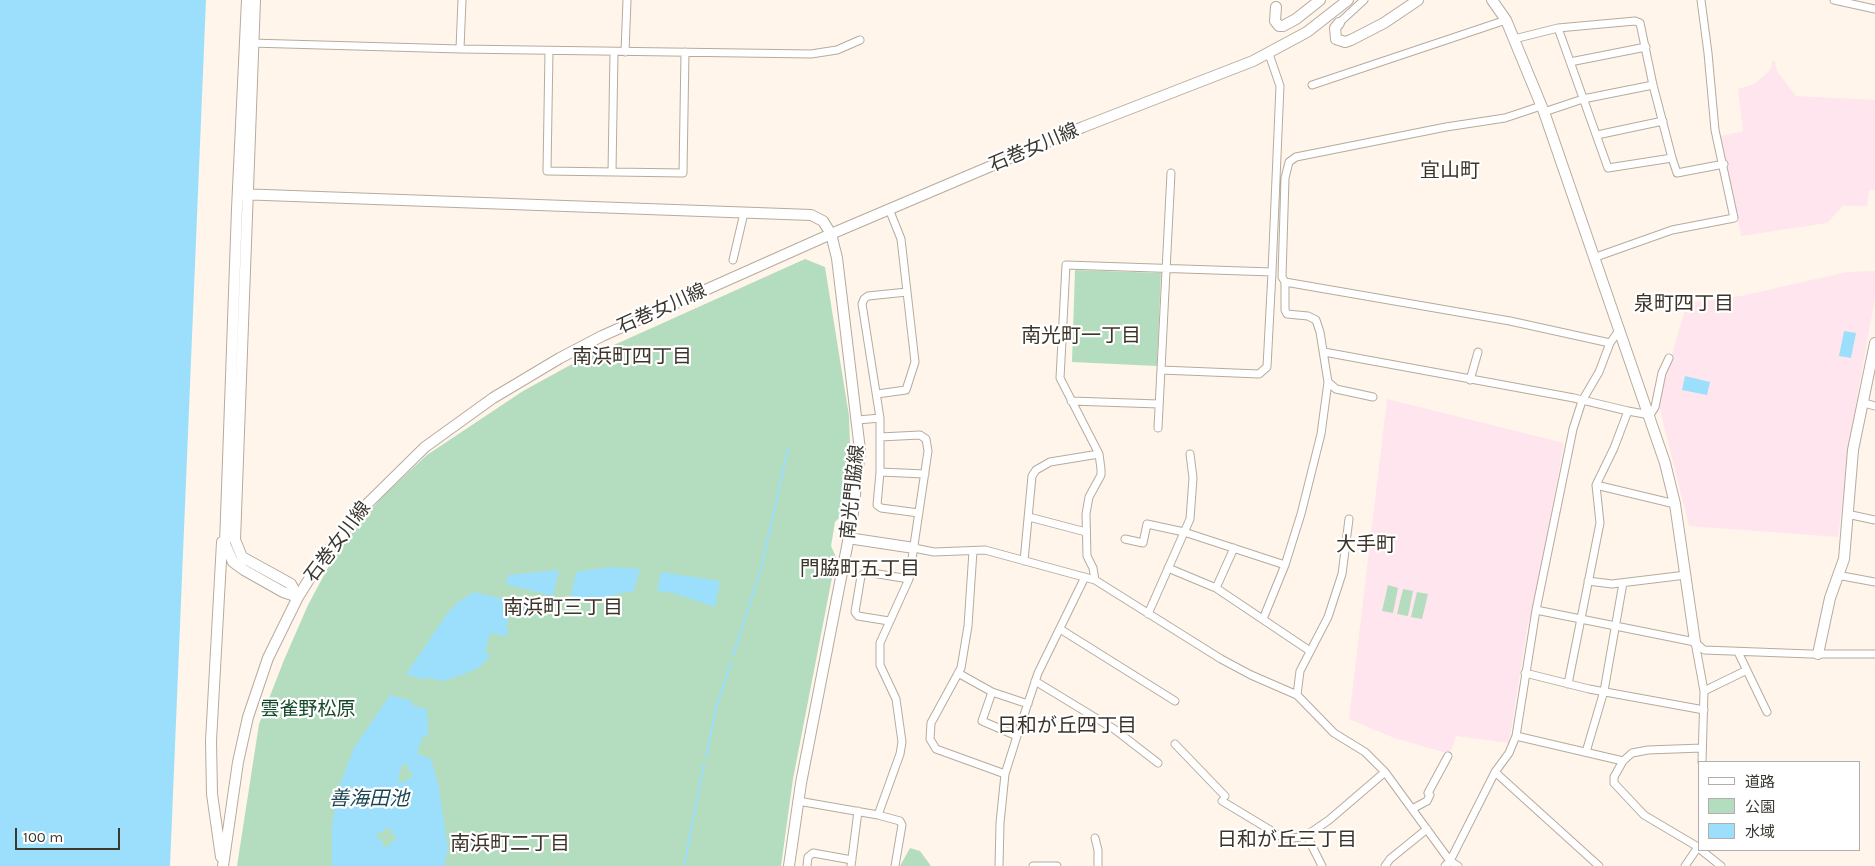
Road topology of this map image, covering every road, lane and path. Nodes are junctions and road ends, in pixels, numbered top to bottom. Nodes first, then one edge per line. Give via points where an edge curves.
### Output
1 (247, 0) edge
2 (255, 0) edge
3 (462, 0) edge
4 (626, 0) edge
5 (1320, 0) edge
6 (1348, 0) edge
7 (1364, 0) edge
8 (1418, 0) edge
9 (1492, 0) edge
10 (1700, 0) edge
11 (1834, 0) edge
12 (1276, 4) edge
13 (1875, 9) edge
14 (1506, 20) junction
15 (1339, 23) joint
16 (1558, 28) junction
17 (1514, 39) junction
18 (860, 40) dead end
19 (249, 43) junction
20 (1646, 47) junction
21 (460, 49) junction
22 (549, 51) junction
23 (614, 52) junction
24 (624, 52) junction
25 (685, 52) junction
26 (1269, 54) junction
27 (1570, 62) junction
28 (1312, 85) dead end
29 (1653, 85) junction
30 (1583, 99) junction
31 (1542, 109) junction
32 (1663, 121) junction
33 (1597, 135) junction
34 (1672, 158) junction
35 (1724, 164) junction
36 (612, 172) junction
37 (1171, 173) dead end
38 (1277, 177) junction
39 (1286, 178) junction
40 (242, 194) junction
41 (889, 209) junction
42 (744, 213) junction
43 (831, 234) junction
44 (1596, 257) junction
45 (733, 260) dead end
46 (1166, 268) junction
47 (1272, 272) junction
48 (1285, 282) junction
49 (907, 292) junction
50 (1620, 328) junction
51 (1610, 343) junction
52 (1875, 343) edge
53 (1324, 352) junction
54 (1478, 352) dead end
55 (1669, 358) dead end
56 (1161, 370) junction
57 (1872, 377) edge
58 (1470, 380) junction
59 (1328, 382) junction
60 (877, 394) junction
61 (1373, 397) dead end
62 (1071, 401) junction
63 (1582, 401) junction
64 (1864, 402) junction
65 (1159, 404) junction
66 (1875, 406) edge
67 (1628, 411) junction
68 (1650, 415) junction
69 (880, 418) junction
70 (858, 420) junction
71 (1158, 428) dead end
72 (880, 437) junction
73 (1099, 454) junction
74 (1190, 454) dead end
75 (880, 472) junction
76 (925, 474) junction
77 (1596, 485) junction
78 (1675, 504) junction
79 (919, 513) junction
80 (1847, 514) junction
81 (1028, 517) junction
82 (1349, 519) dead end
83 (1875, 520) edge
84 (224, 525) junction
85 (1086, 532) junction
86 (1184, 532) junction
87 (848, 538) junction
88 (1125, 539) dead end
89 (914, 548) junction
90 (1234, 548) junction
91 (973, 551) junction
92 (1024, 561) junction
93 (1285, 565) junction
94 (1168, 568) junction
95 (1686, 575) junction
96 (1837, 575) junction
97 (1085, 577) junction
98 (909, 579) junction
99 (1095, 580) junction
100 (1588, 581) junction
101 (1875, 582) edge
102 (1623, 583) junction
103 (1216, 588) junction
104 (298, 597) junction
105 (1536, 610) junction
106 (1148, 614) junction
107 (1263, 619) junction
108 (1580, 619) junction
109 (889, 621) junction
110 (1615, 626) junction
111 (1060, 629) junction
112 (1695, 642) junction
113 (1310, 651) junction
114 (1738, 652) junction
115 (1818, 654) junction
116 (1875, 654) edge
117 (1745, 671) junction
118 (958, 673) junction
119 (1525, 673) junction
120 (1035, 681) junction
121 (1568, 684) junction
122 (1704, 691) junction
123 (992, 692) junction
124 (1604, 692) junction
125 (1297, 695) junction
126 (1175, 701) dead end
127 (1028, 704) junction
128 (1704, 710) junction
129 (1767, 712) dead end
130 (1017, 736) junction
131 (1516, 736) junction
132 (1175, 744) dead end
133 (1702, 748) junction
134 (1586, 752) junction
135 (1448, 756) dead end
136 (1623, 761) junction
137 (1702, 761) edge
138 (1158, 763) dead end
139 (1385, 772) junction
140 (1495, 772) junction
141 (1006, 774) junction
142 (798, 802) junction
143 (1412, 809) junction
144 (858, 811) junction
145 (878, 815) junction
146 (1427, 829) junction
147 (1306, 834) junction
148 (1095, 838) dead end
149 (1698, 847) edge
150 (1698, 849) edge
151 (1702, 851) edge
152 (851, 863) edge
153 (1448, 864) edge
154 (223, 865) edge
155 (789, 866) edge
156 (807, 866) edge
157 (895, 866) edge
158 (999, 866) edge
159 (1033, 866) edge
160 (1057, 866) edge
161 (1098, 866) edge
162 (1322, 866) edge
163 (1385, 866) edge
164 (1458, 866) edge
165 (1599, 866) edge
166 (1685, 866) edge
167 (1720, 866) edge

1 - 19 street
2 - 19 street
3 - 21 street
4 - 24 street
5 - 12 street via 1296,20 1283,26 1275,21
6 - 26 street, 石巻女川線 via 1328,18
7 - 15 street
8 - 15 street via 1384,23 1345,42 1336,38 1335,28
9 - 14 street
10 - 35 street via 1715,130
11 - 13 street
14 - 17 street
14 - 28 street
16 - 17 street
16 - 20 street via 1635,21 1640,23
16 - 27 street
17 - 31 street
18 - 25 street via 837,50 811,54
19 - 21 street
19 - 40 street
20 - 27 street
20 - 29 street
21 - 22 street
22 - 23 street
22 - 36 street via 547,172
23 - 24 street
23 - 36 street
24 - 25 street
25 - 36 street via 683,174
26 - 38 street via 1280,86
26 - 41 street, 石巻女川線 via 1083,127
27 - 30 street
29 - 30 street
29 - 32 street
30 - 31 street
30 - 33 street
31 - 39 street via 1296,157 1289,162
31 - 44 street
32 - 33 street
32 - 34 street
33 - 34 street via 1611,169
34 - 35 street via 1677,173
35 - 44 street via 1734,218 1672,230
37 - 46 street
38 - 39 street
38 - 47 street
39 - 48 street via 1282,277
40 - 42 street
40 - 84 street
40 - 104 street via 235,540 242,556 291,584
41 - 43 street, 石巻女川線
41 - 49 street via 901,239
42 - 43 street via 811,215 823,220
42 - 45 street
43 - 70 street, 南光門脇線
43 - 104 street, 石巻女川線 via 602,336 493,398 425,447 382,487 323,557
44 - 50 street
46 - 47 street
46 - 56 street
46 - 62 street via 1066,265 1060,378
47 - 56 street via 1267,367 1259,374
48 - 51 street
48 - 53 street via 1287,314 1316,320
49 - 60 street via 915,362 906,390
49 - 60 street via 868,296 862,304
50 - 51 street
50 - 68 street
51 - 63 street via 1599,372
52 - 57 street
53 - 58 street
53 - 59 street
54 - 58 street
55 - 68 street
56 - 65 street
57 - 64 street
58 - 63 street
59 - 61 street via 1336,389
59 - 93 street via 1321,434
60 - 69 street
62 - 65 street
62 - 73 street
63 - 67 street
63 - 105 street via 1573,429
64 - 66 street
64 - 80 street via 1852,450
65 - 71 street
67 - 68 street
67 - 77 street
68 - 78 street
69 - 70 street
69 - 72 street
70 - 87 street, 南光門脇線 via 858,474
72 - 75 street
72 - 76 street via 920,435 926,439
73 - 81 street via 1050,462 1036,470 1032,476
73 - 85 street via 1101,475 1089,497
74 - 86 street via 1193,478 1190,519
75 - 76 street
75 - 79 street via 877,505
76 - 79 street
77 - 78 street
77 - 100 street via 1600,523
78 - 95 street
79 - 89 street
80 - 83 street
80 - 96 street via 1844,559
81 - 85 street
81 - 92 street
82 - 113 street via 1342,574 1328,617
84 - 104 street via 226,544 233,562 283,592
84 - 154 street via 211,741 212,794
85 - 99 street via 1087,556
86 - 88 street via 1147,524 1143,543
86 - 90 street
86 - 94 street
87 - 89 street
87 - 142 street, 南光門脇線
89 - 91 street via 934,552
89 - 98 street
90 - 93 street
90 - 103 street
91 - 92 street via 993,552
91 - 118 street via 965,645
92 - 97 street
93 - 107 street
94 - 103 street
94 - 106 street
95 - 102 street
95 - 112 street
96 - 101 street
96 - 115 street
97 - 99 street
97 - 111 street
98 - 109 street
98 - 109 street via 866,572 861,576 855,612 858,616
99 - 106 street
100 - 102 street
100 - 108 street
102 - 110 street
103 - 107 street
104 - 154 street, 石巻女川線 via 268,658 248,717
105 - 108 street
105 - 119 street
106 - 125 street via 1250,675
107 - 113 street
108 - 110 street
108 - 121 street
109 - 145 street via 878,653 880,665 896,698 902,742
110 - 112 street
110 - 124 street
111 - 120 street
111 - 126 street
112 - 114 street via 1704,650
112 - 122 street
113 - 125 street via 1300,671
114 - 115 street
114 - 117 street
115 - 116 street
117 - 122 street
117 - 129 street
118 - 123 street
118 - 141 street via 931,723 929,730 933,745 936,749
119 - 121 street
119 - 131 street
120 - 127 street
120 - 138 street via 1114,729
121 - 124 street
122 - 128 street
123 - 127 street
123 - 130 street via 982,721
124 - 128 street
124 - 134 street
125 - 139 street via 1334,733 1366,752
127 - 130 street
128 - 133 street
130 - 141 street
131 - 134 street
131 - 140 street via 1509,753
132 - 147 street via 1224,799 1285,839
133 - 136 street via 1638,752
133 - 137 street
134 - 136 street
135 - 143 street via 1427,801
136 - 149 street via 1614,783 1644,815
139 - 143 street
139 - 147 street via 1329,820
140 - 153 street
140 - 165 street
141 - 158 street
142 - 144 street
142 - 155 street, 南光門脇線
143 - 146 street
144 - 145 street
144 - 152 street
145 - 157 street via 900,822 902,826
146 - 153 street
146 - 163 street
147 - 162 street
148 - 161 street
150 - 166 street
151 - 167 street
152 - 156 street via 813,853 808,857
153 - 164 street
159 - 160 street

